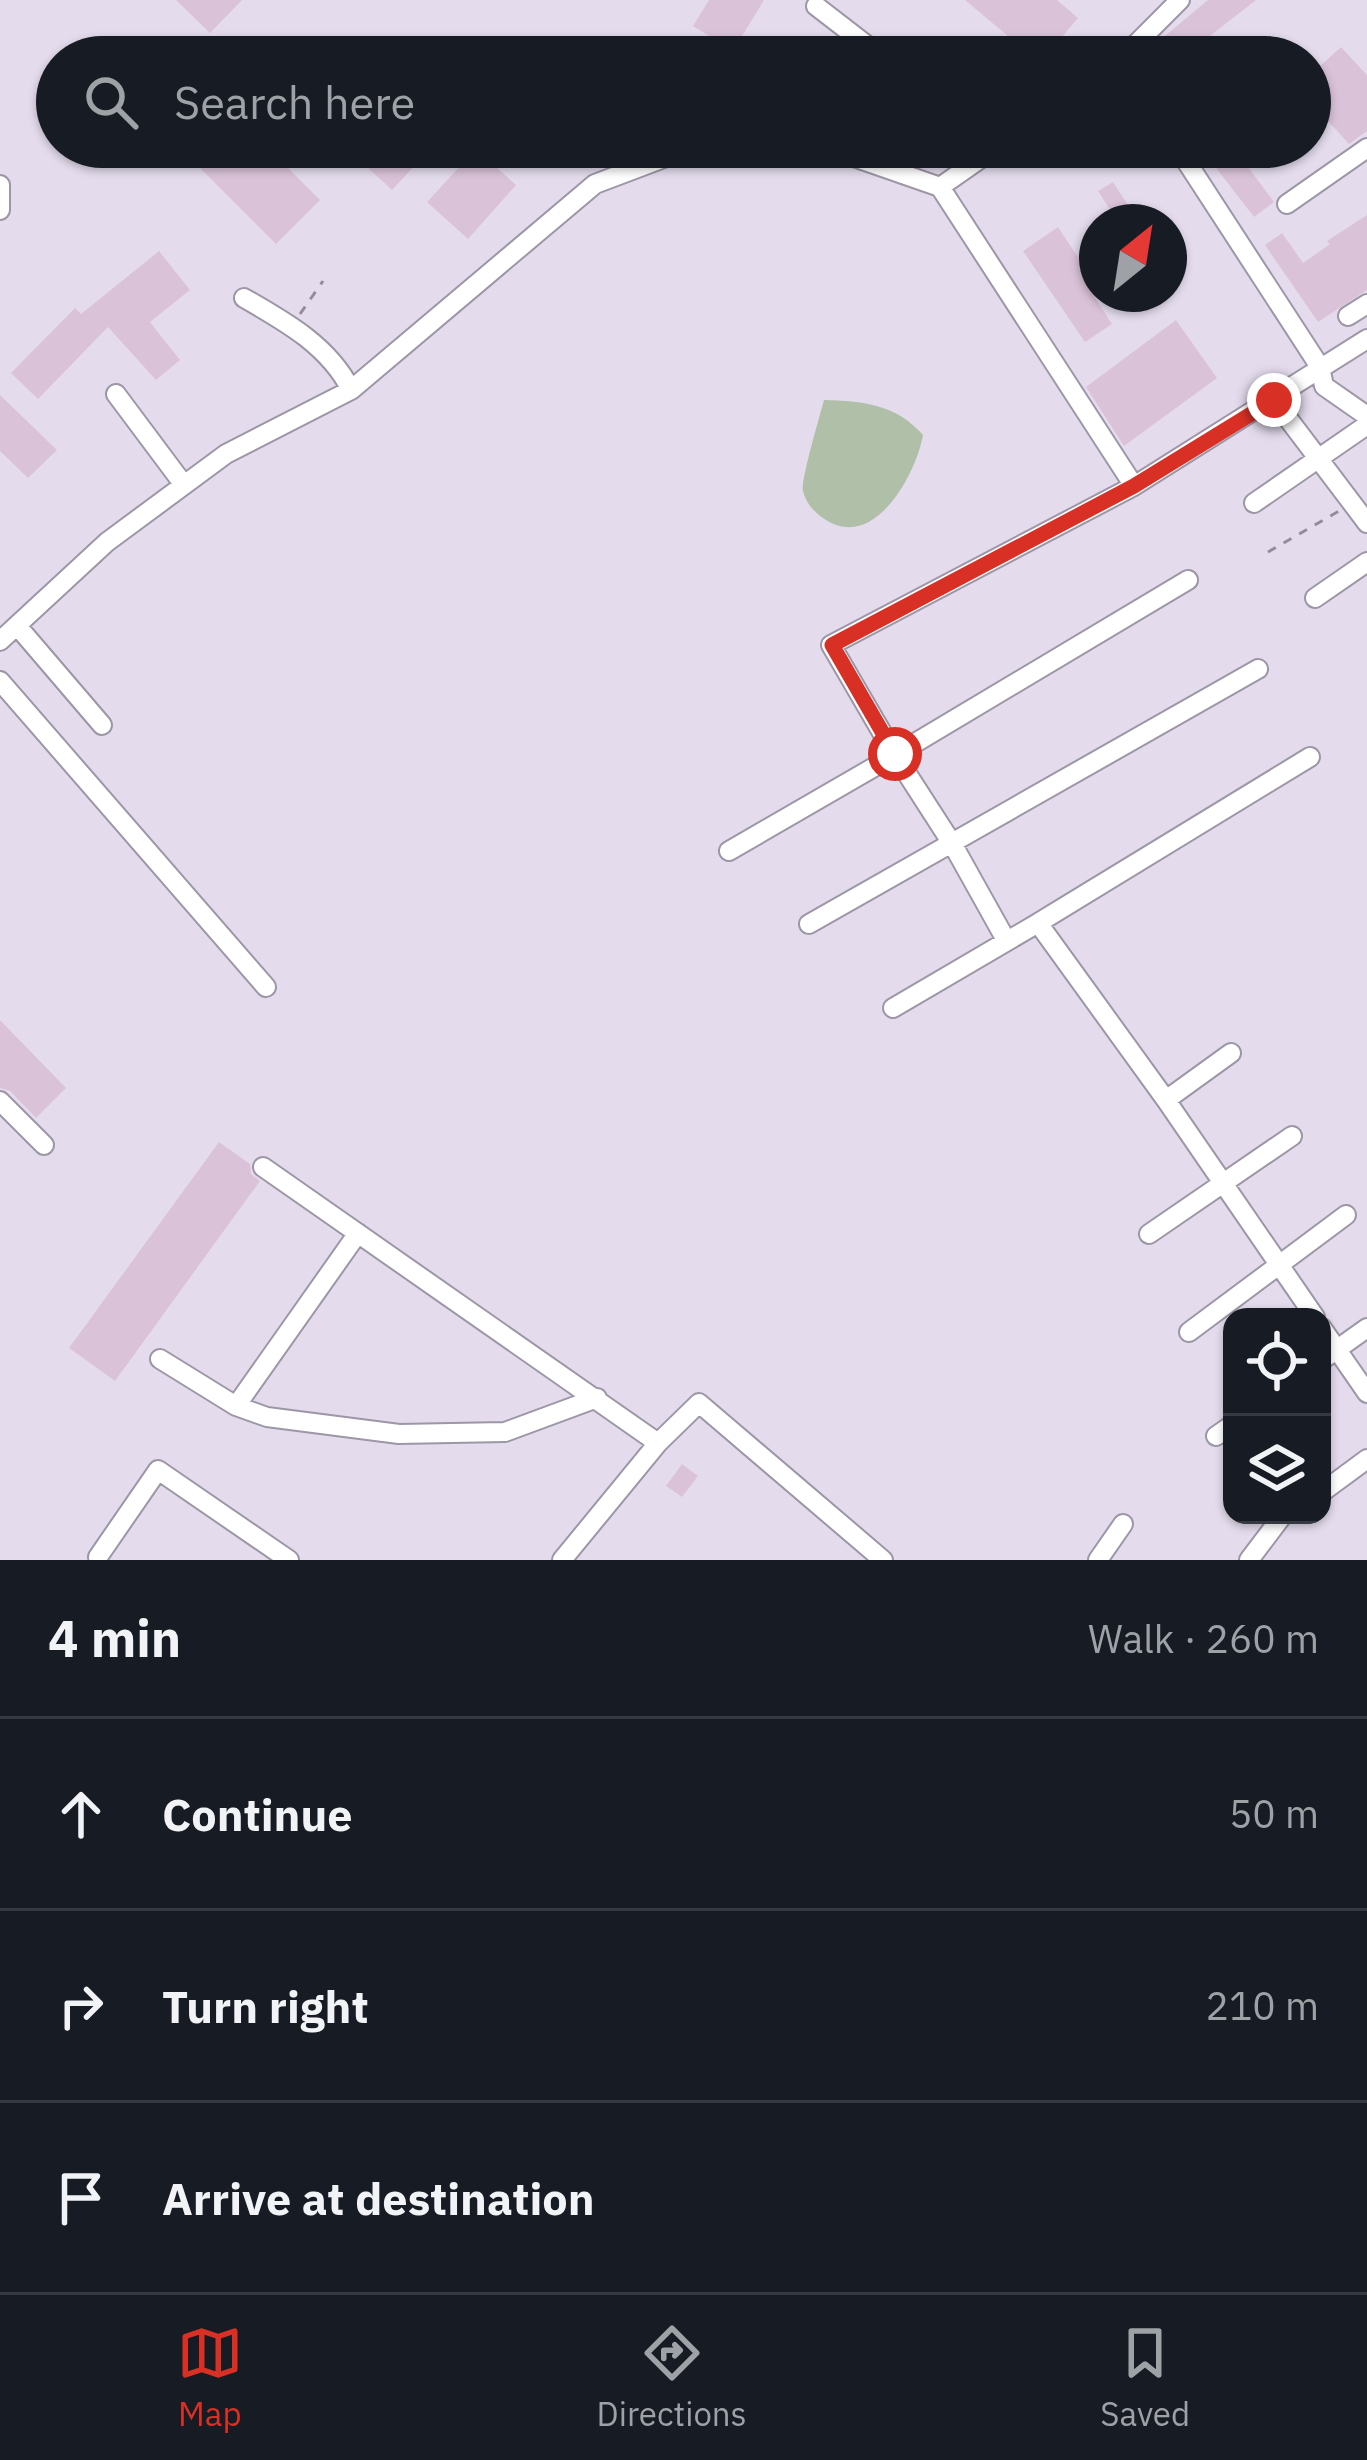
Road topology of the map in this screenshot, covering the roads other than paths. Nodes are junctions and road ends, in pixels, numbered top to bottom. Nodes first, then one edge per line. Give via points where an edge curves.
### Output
1 (1180, 0) edge
2 (816, 6) dead end
3 (855, 36) edge
4 (1144, 36) edge
5 (1367, 148) edge
6 (637, 168) edge
7 (885, 168) edge
8 (967, 168) edge
9 (1191, 168) edge
10 (0, 185) edge
11 (940, 187) junction
12 (1287, 204) dead end
13 (0, 210) edge
14 (244, 298) dead end
15 (1367, 304) edge
16 (1348, 316) dead end
17 (1367, 339) edge
18 (1321, 367) junction
19 (351, 390) junction
20 (116, 394) dead end
21 (1274, 400) junction
22 (1367, 416) edge
23 (1367, 425) edge
24 (1317, 457) junction
25 (184, 485) junction
26 (1134, 486) junction
27 (1254, 503) dead end
28 (1367, 523) edge
29 (1367, 562) edge
30 (1188, 580) dead end
31 (1315, 598) dead end
32 (19, 628) junction
33 (0, 641) edge
34 (1258, 669) dead end
35 (0, 681) edge
36 (102, 725) dead end
37 (895, 754) junction
38 (1310, 758) dead end
39 (953, 845) junction
40 (729, 851) dead end
41 (1038, 923) junction
42 (809, 924) dead end
43 (1006, 940) junction
44 (266, 986) dead end
45 (893, 1008) dead end
46 (1231, 1053) dead end
47 (1166, 1100) junction
48 (0, 1101) edge
49 (1292, 1136) dead end
50 (44, 1144) dead end
51 (263, 1167) dead end
52 (1223, 1184) junction
53 (1346, 1215) dead end
54 (358, 1233) junction
55 (1149, 1234) dead end
56 (1279, 1265) junction
57 (1309, 1308) edge
58 (1367, 1328) edge
59 (1189, 1332) dead end
60 (1331, 1353) edge
61 (1331, 1356) edge
62 (160, 1358) dead end
63 (1367, 1394) edge
64 (597, 1398) junction
65 (236, 1406) junction
66 (658, 1443) junction
67 (1367, 1459) edge
68 (1331, 1486) edge
69 (1123, 1524) dead end
70 (1276, 1524) edge
71 (98, 1557) edge
72 (289, 1560) edge
73 (562, 1560) edge
74 (883, 1560) edge
75 (1098, 1560) edge
76 (1249, 1560) edge

1 - 4 street
2 - 3 street
5 - 12 street
6 - 19 street via 595,184
7 - 11 street
8 - 11 street
9 - 18 street
10 - 13 street
11 - 26 street
14 - 19 street via 339,365
15 - 16 street
17 - 18 street
18 - 21 street
18 - 22 street via 1324,386
19 - 25 street via 226,454
20 - 25 street
21 - 24 street
21 - 26 street
23 - 24 street
24 - 27 street
24 - 28 street
25 - 32 street via 107,542
26 - 37 street via 832,645
29 - 31 street
30 - 37 street
32 - 33 street
32 - 36 street
34 - 39 street
35 - 44 street
37 - 39 street
37 - 40 street
38 - 41 street
39 - 42 street
39 - 43 street
41 - 43 street
41 - 47 street
43 - 45 street
46 - 47 street
47 - 52 street
48 - 50 street
49 - 52 street
51 - 54 street
52 - 55 street
52 - 56 street
53 - 56 street
54 - 64 street
54 - 65 street
56 - 57 street
56 - 59 street
58 - 60 street
61 - 63 street
62 - 65 street
64 - 65 street via 505,1432 399,1435 267,1418
64 - 66 street
66 - 73 street
66 - 74 street via 699,1403
67 - 68 street
69 - 75 street
70 - 76 street
71 - 72 street via 158,1470

